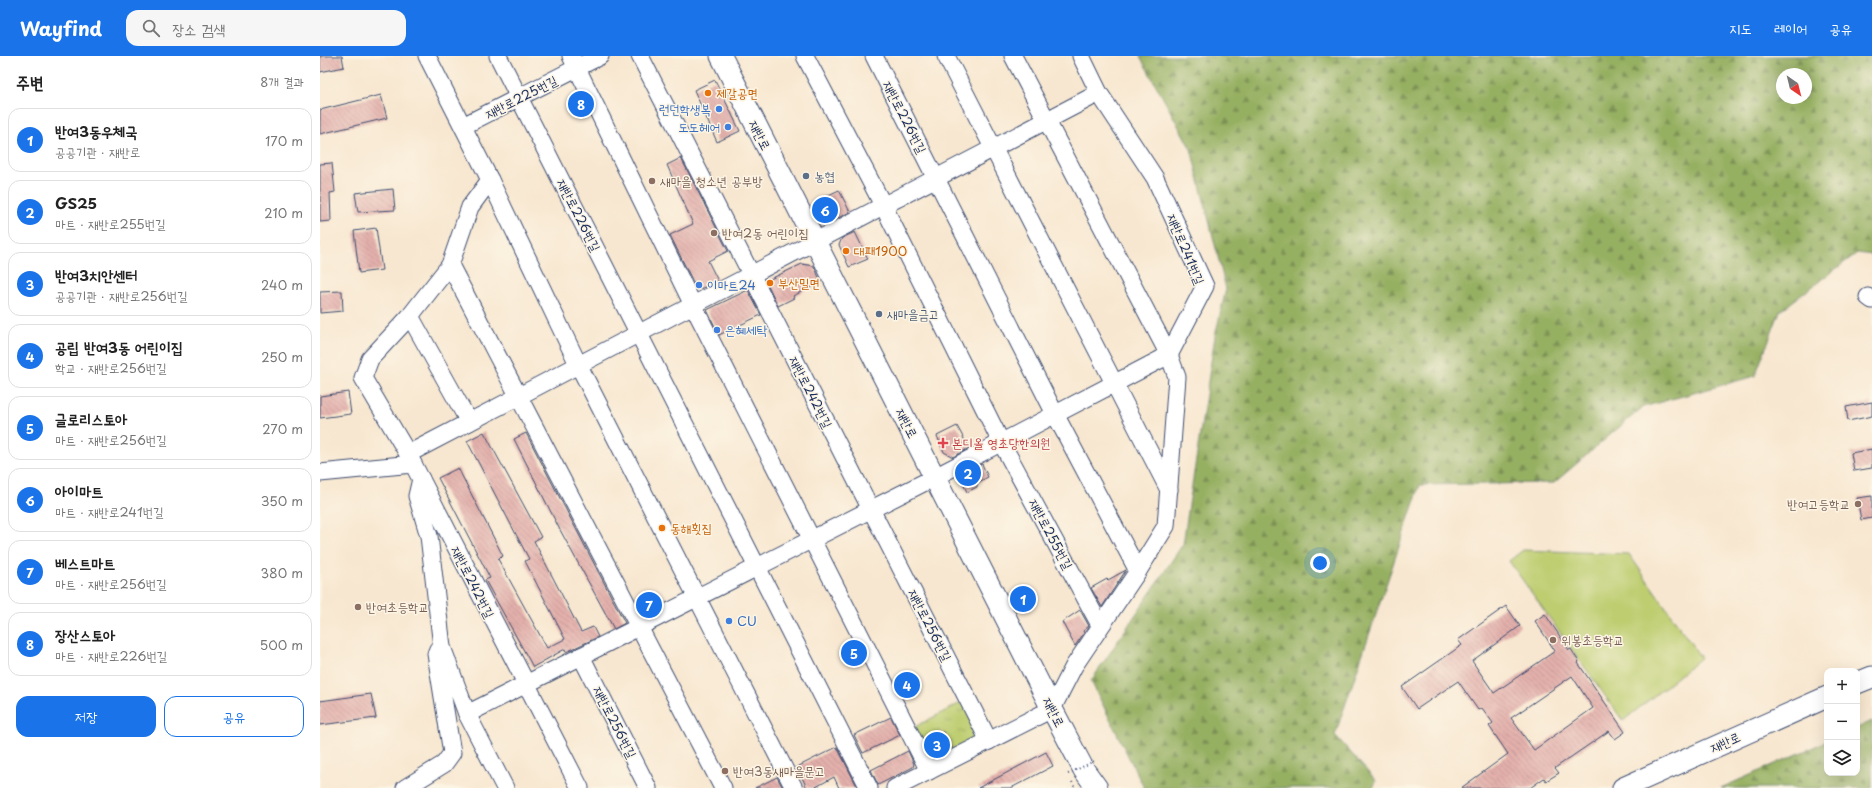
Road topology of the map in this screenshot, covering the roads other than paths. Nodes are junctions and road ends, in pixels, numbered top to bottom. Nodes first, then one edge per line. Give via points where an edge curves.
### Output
1 (427, 56) edge
2 (498, 56) edge
3 (600, 56) edge
4 (640, 56) edge
5 (721, 56) edge
6 (805, 56) edge
7 (874, 56) edge
8 (946, 56) edge
9 (1014, 56) edge
10 (1081, 56) edge
11 (574, 62) edge
12 (1099, 93) junction
13 (519, 97) junction
14 (1046, 120) junction
15 (463, 126) junction
16 (993, 148) junction
17 (936, 178) junction
18 (490, 180) junction
19 (883, 205) junction
20 (813, 242) junction
21 (450, 265) junction
22 (750, 274) junction
23 (693, 305) junction
24 (410, 316) junction
25 (638, 334) junction
26 (1169, 355) junction
27 (578, 364) junction
28 (1113, 383) junction
29 (519, 396) junction
30 (1055, 414) junction
31 (469, 422) junction
32 (1001, 442) junction
33 (414, 466) junction
34 (320, 473) edge
35 (935, 477) junction
36 (1169, 490) junction
37 (871, 509) junction
38 (812, 539) junction
39 (757, 567) junction
40 (1138, 571) junction
41 (696, 598) junction
42 (1100, 625) junction
43 (639, 627) junction
44 (441, 638) junction
45 (581, 656) junction
46 (1872, 677) edge
47 (1860, 682) edge
48 (526, 684) junction
49 (1824, 698) edge
50 (1052, 709) junction
51 (467, 714) junction
52 (989, 740) junction
53 (930, 771) junction
54 (405, 788) edge
55 (505, 788) edge
56 (580, 788) edge
57 (648, 788) edge
58 (723, 788) edge
59 (794, 788) edge
60 (869, 788) edge
61 (895, 788) edge
62 (1097, 788) edge
63 (1623, 788) edge

1 - 15 street
2 - 13 street, 재반로226번길
3 - 11 street, 재반로225번길
4 - 22 street
5 - 20 main road, 재반로
6 - 19 street
7 - 17 street, 재반로226번길
8 - 16 street
9 - 14 street
10 - 12 street
11 - 13 street, 재반로225번길
11 - 23 street
12 - 14 street
12 - 26 street, 재반로241번길 via 1155,178 1205,286
13 - 15 street, 재반로225번길
13 - 25 street, 재반로226번길
14 - 16 street
14 - 26 street
15 - 18 street
16 - 17 street
16 - 28 street
17 - 19 street
17 - 30 street
18 - 21 street via 470,207
18 - 27 street
19 - 20 street
19 - 32 street
20 - 22 street
20 - 35 main road, 재반로
21 - 24 street
21 - 29 street
22 - 23 street
22 - 37 street, 재반로242번길
23 - 25 street
23 - 38 street
24 - 31 street
24 - 33 street via 370,359 363,378
25 - 27 street
25 - 39 street
26 - 28 street
26 - 36 street via 1177,377
27 - 29 street
27 - 41 street
28 - 30 street
28 - 36 street
29 - 31 street
29 - 43 street
30 - 32 street
30 - 40 street
31 - 33 street
32 - 35 street
32 - 42 street, 재반로255번길
33 - 34 street
33 - 44 street, 재반로242번길 via 417,496 429,536
33 - 48 street, 재반로242번길
35 - 37 street
35 - 50 main road, 재반로
36 - 40 street via 1166,526
37 - 38 street
37 - 52 street, 재반로256번길
38 - 39 street
38 - 53 street
39 - 41 street
39 - 60 street
40 - 42 street
41 - 43 street
41 - 59 street
42 - 50 street via 1074,666
43 - 45 street
43 - 58 street
44 - 51 street, 재반로242번길
44 - 54 street via 436,654 452,753 444,764
45 - 48 street
45 - 57 street, 재반로256번길
46 - 47 main road
48 - 51 street
48 - 56 street
49 - 63 main road, 재반로
50 - 52 street
50 - 62 main road, 재반로 via 1084,770
51 - 55 street
52 - 53 street
53 - 61 street

